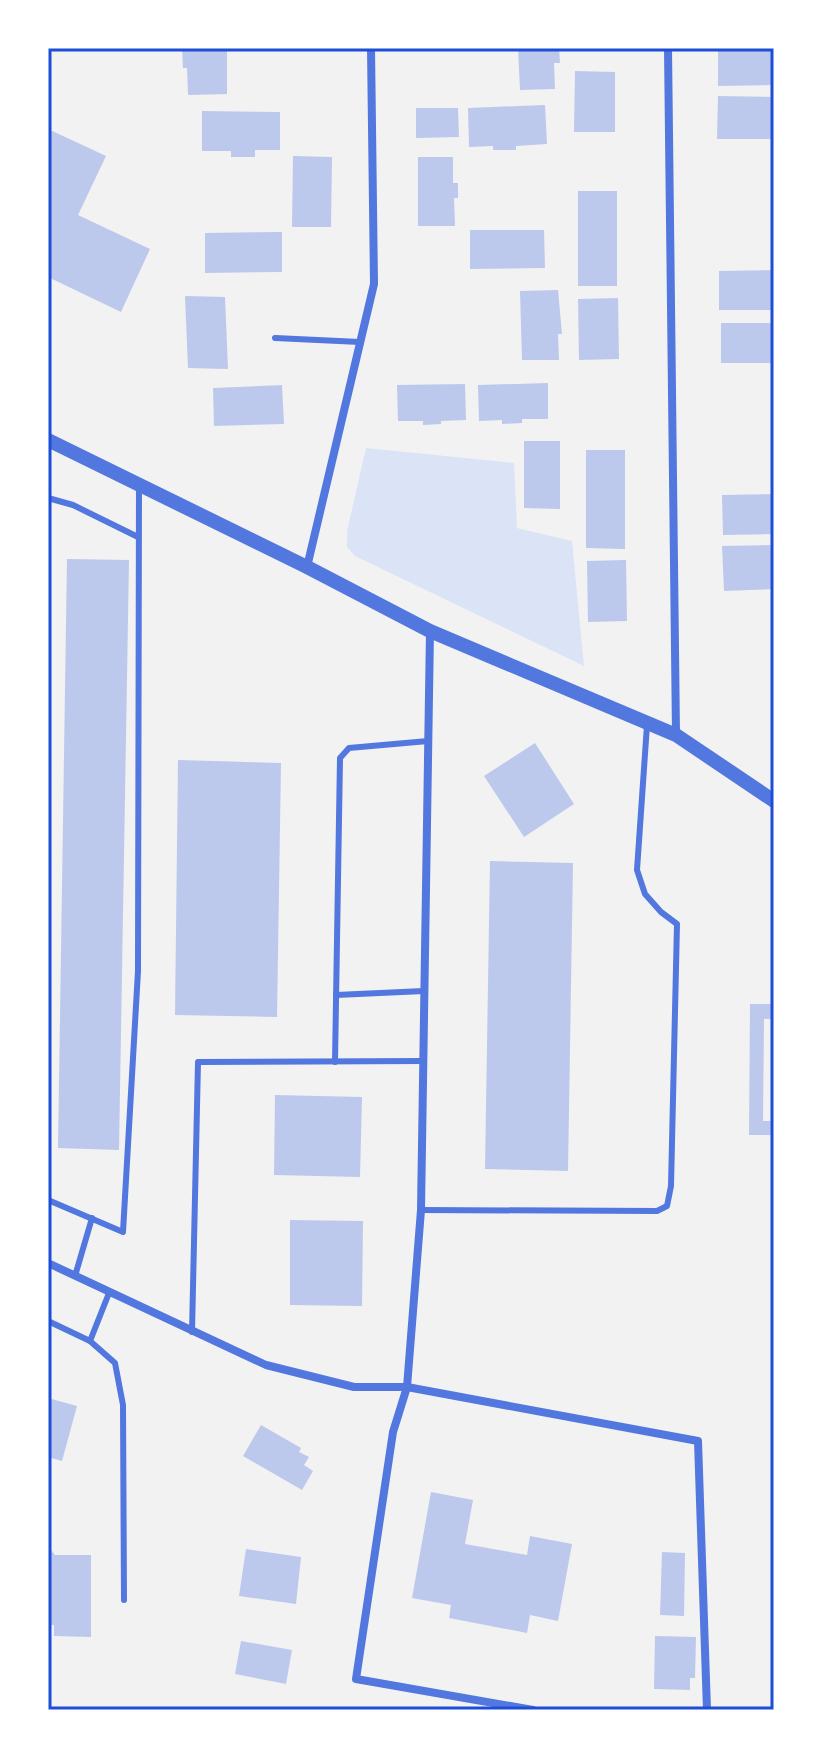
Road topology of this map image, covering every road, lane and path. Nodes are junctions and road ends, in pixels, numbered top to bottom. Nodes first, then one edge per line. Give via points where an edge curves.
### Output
1 (371, 48) edge
2 (668, 48) edge
3 (275, 338) dead end
4 (360, 342) junction
5 (48, 440) edge
6 (139, 485) junction
7 (48, 498) edge
8 (138, 537) junction
9 (307, 567) junction
10 (430, 631) junction
11 (647, 722) junction
12 (676, 735) junction
13 (428, 741) junction
14 (774, 801) edge
15 (424, 991) junction
16 (336, 995) junction
17 (423, 1061) junction
18 (335, 1062) junction
19 (48, 1200) edge
20 (421, 1210) junction
21 (92, 1218) junction
22 (48, 1263) edge
23 (75, 1276) junction
24 (109, 1293) junction
25 (48, 1321) edge
26 (192, 1332) junction
27 (90, 1341) junction
28 (407, 1387) junction
29 (124, 1600) dead end
30 (495, 1707) edge
31 (533, 1710) edge
32 (707, 1710) edge

1 - 4 street via 374,284
2 - 12 street
3 - 4 lane
4 - 9 street
5 - 6 street
6 - 8 lane
6 - 9 street
7 - 8 lane
8 - 21 lane via 138,971 123,1232
9 - 10 street
10 - 11 street
10 - 13 street
11 - 12 street
11 - 20 lane via 637,870 645,894 677,924 667,1206 657,1211
12 - 14 street
13 - 15 street
13 - 16 lane via 349,748 340,758
15 - 16 lane
15 - 17 street
16 - 18 lane
17 - 18 lane
17 - 20 street
18 - 26 lane via 198,1062
19 - 21 lane
20 - 28 street
21 - 23 lane
22 - 23 street
23 - 24 street
24 - 26 street
24 - 27 lane
25 - 27 lane
26 - 28 street via 266,1365 354,1387
27 - 29 lane via 115,1363 123,1405
28 - 30 street via 393,1432 356,1679
28 - 32 street via 698,1441
30 - 31 street

